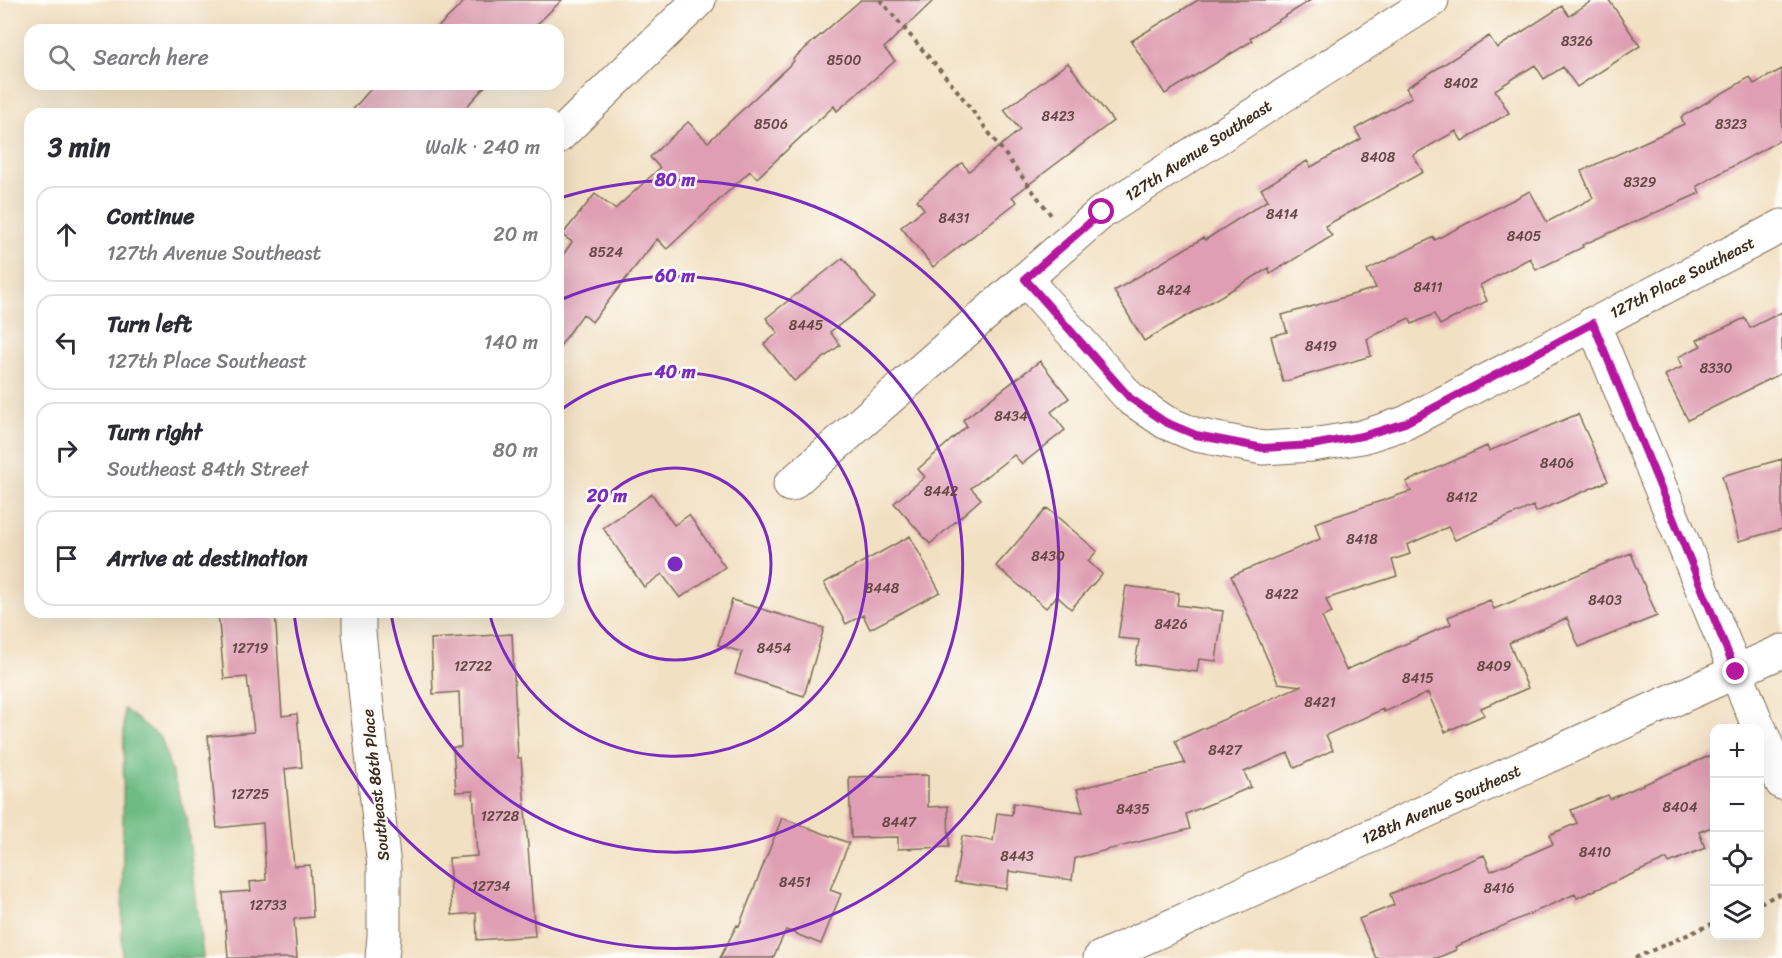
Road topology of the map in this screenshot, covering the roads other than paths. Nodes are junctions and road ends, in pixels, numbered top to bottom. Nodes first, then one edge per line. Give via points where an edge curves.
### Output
1 (699, 0) edge
2 (1432, 0) edge
3 (564, 131) edge
4 (1782, 226) edge
5 (1025, 279) junction
6 (1593, 323) junction
7 (790, 485) dead end
8 (359, 618) edge
9 (1782, 651) edge
10 (1736, 672) junction
11 (1757, 724) edge
12 (1764, 741) edge
13 (1782, 783) edge
14 (382, 958) edge
15 (1100, 958) edge

1 - 3 street
2 - 5 street, 127th Avenue Southeast via 1102,212
4 - 6 street, 127th Place Southeast
5 - 6 street, 127th Place Southeast via 1130,398 1165,422 1196,435 1263,448 1312,445 1405,423
5 - 7 street, 127th Avenue Southeast
6 - 10 street
8 - 14 street, Southeast 86th Place via 384,867
9 - 10 street, 128th Avenue Southeast
10 - 11 street
10 - 15 street, 128th Avenue Southeast
12 - 13 street

